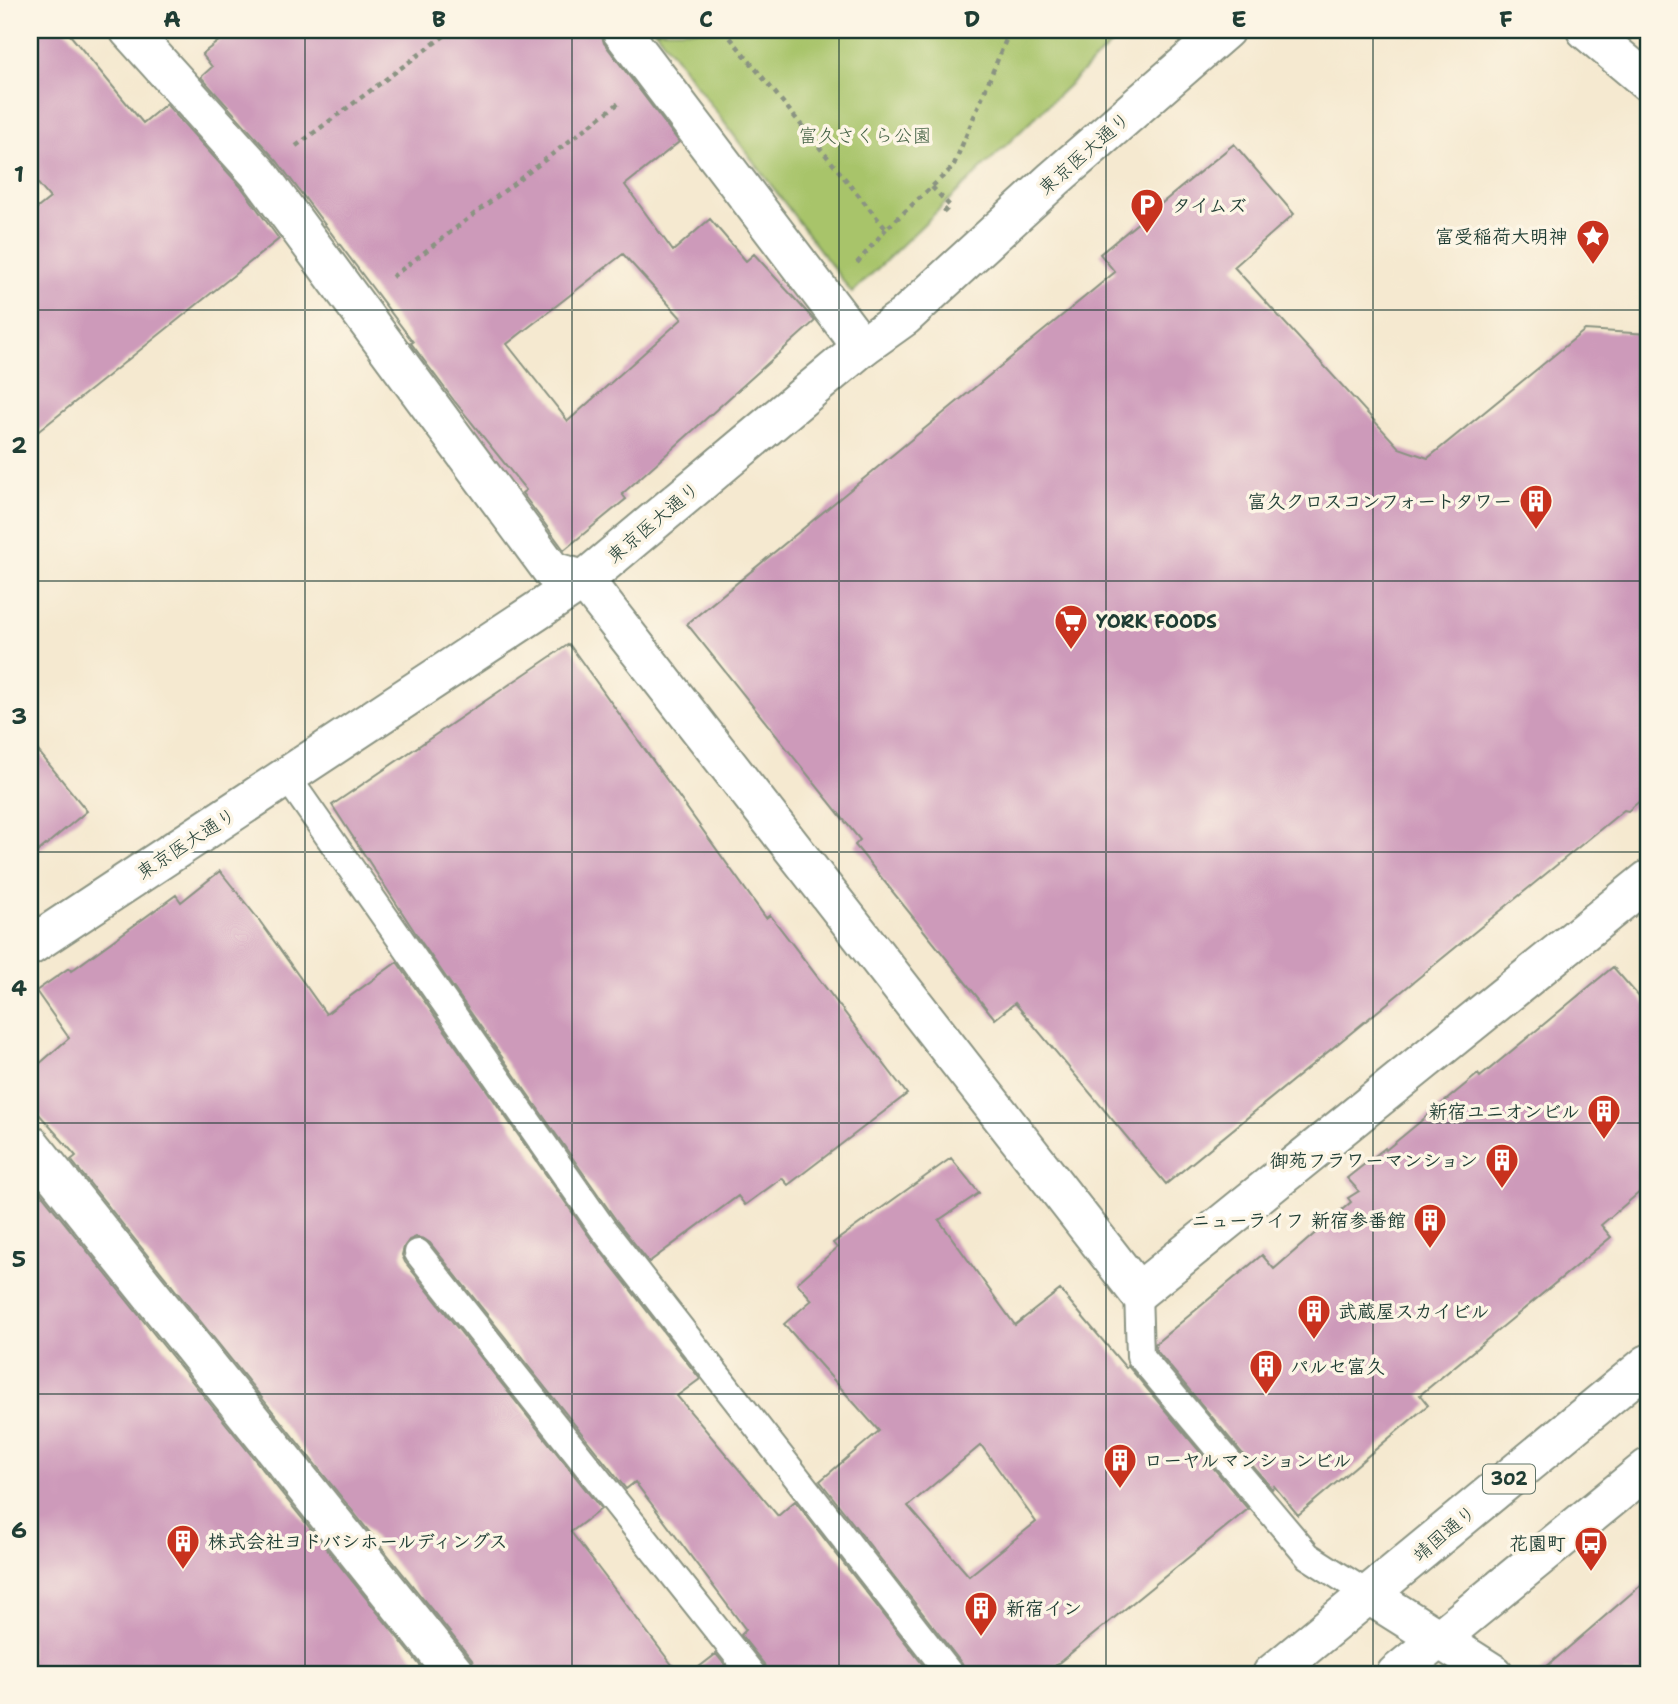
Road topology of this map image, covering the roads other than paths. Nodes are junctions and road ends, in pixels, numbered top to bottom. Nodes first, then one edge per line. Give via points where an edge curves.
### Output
1 (129, 30) edge
2 (621, 30) edge
3 (1225, 30) edge
4 (1586, 30) edge
5 (1648, 82) edge
6 (862, 347) junction
7 (584, 580) junction
8 (287, 777) junction
9 (1648, 880) edge
10 (30, 946) edge
11 (30, 1144) edge
12 (418, 1253) dead end
13 (1138, 1292) junction
14 (1648, 1364) edge
15 (1648, 1468) edge
16 (1369, 1595) junction
17 (1439, 1639) junction
18 (455, 1674) edge
19 (752, 1674) edge
20 (950, 1674) edge
21 (1272, 1674) edge
22 (1396, 1674) edge
23 (1494, 1674) edge

1 - 7 street via 259,174 552,571
2 - 6 street
3 - 6 street, 東京医大通り via 904,317
4 - 5 street
6 - 7 street, 東京医大通り
7 - 8 street, 東京医大通り
7 - 13 street
8 - 10 street, 東京医大通り
8 - 20 lane via 603,1229
9 - 13 street
11 - 18 street
12 - 19 lane
13 - 16 lane via 1140,1356 1308,1556
14 - 16 street, 靖国通り / 302
15 - 17 street
16 - 17 street
16 - 21 street, 靖国通り / 302
17 - 22 street
17 - 23 street

